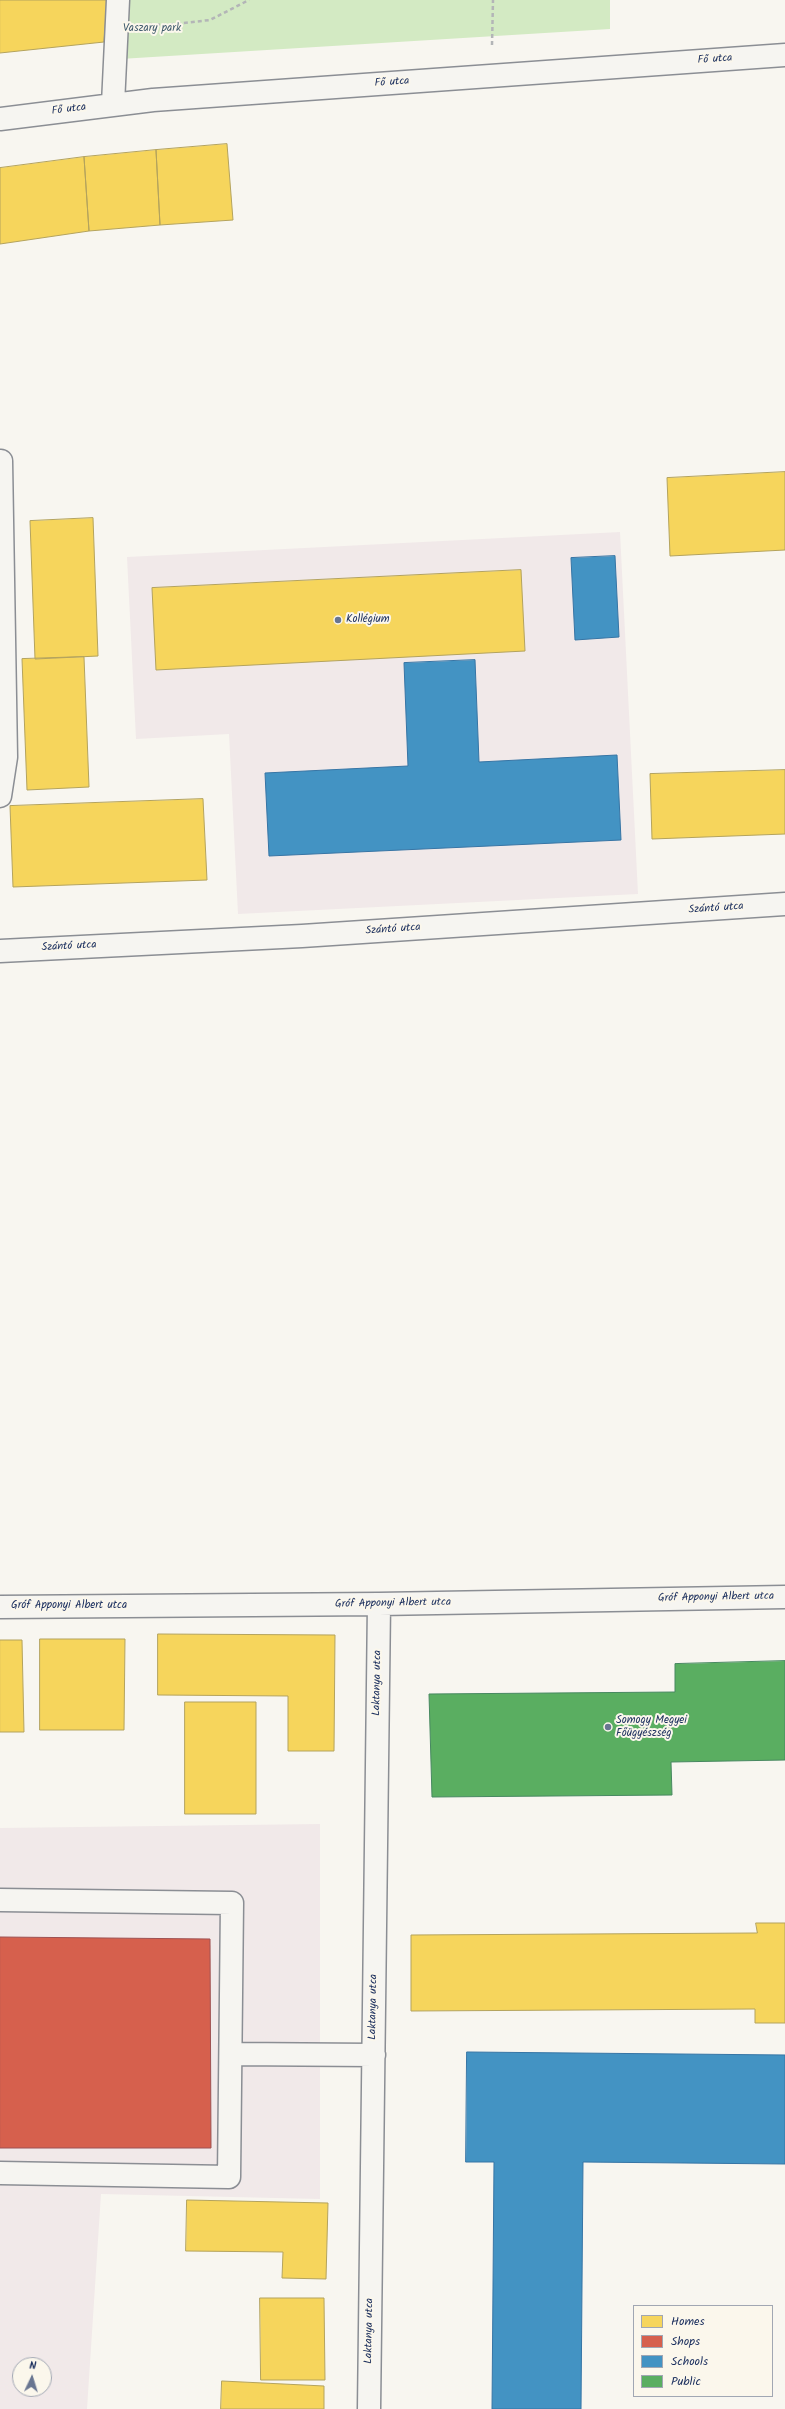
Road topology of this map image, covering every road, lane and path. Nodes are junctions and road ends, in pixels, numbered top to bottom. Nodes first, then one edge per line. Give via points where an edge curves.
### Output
1 (118, 0) edge
2 (249, 0) edge
3 (493, 0) edge
4 (116, 22) junction
5 (785, 55) edge
6 (491, 76) junction
7 (113, 104) junction
8 (0, 118) edge
9 (1, 461) dead end
10 (0, 796) edge
11 (785, 904) edge
12 (0, 951) edge
13 (785, 1597) edge
14 (379, 1604) junction
15 (0, 1607) edge
16 (0, 1900) edge
17 (231, 2054) junction
18 (374, 2055) junction
19 (0, 2174) edge
20 (369, 2409) edge

1 - 4 street
2 - 4 path via 210,20 166,25
3 - 6 path
4 - 7 street
5 - 6 street, Fő utca
6 - 7 street, Fő utca
7 - 8 street, Fő utca
9 - 10 street via 6,757
11 - 12 street, Szántó utca via 302,936
13 - 14 street, Gróf Apponyi Albert utca
14 - 15 street, Gróf Apponyi Albert utca
14 - 18 street, Laktanya utca
16 - 17 street via 232,1903
17 - 18 street
17 - 19 street via 229,2177
18 - 20 street, Laktanya utca

